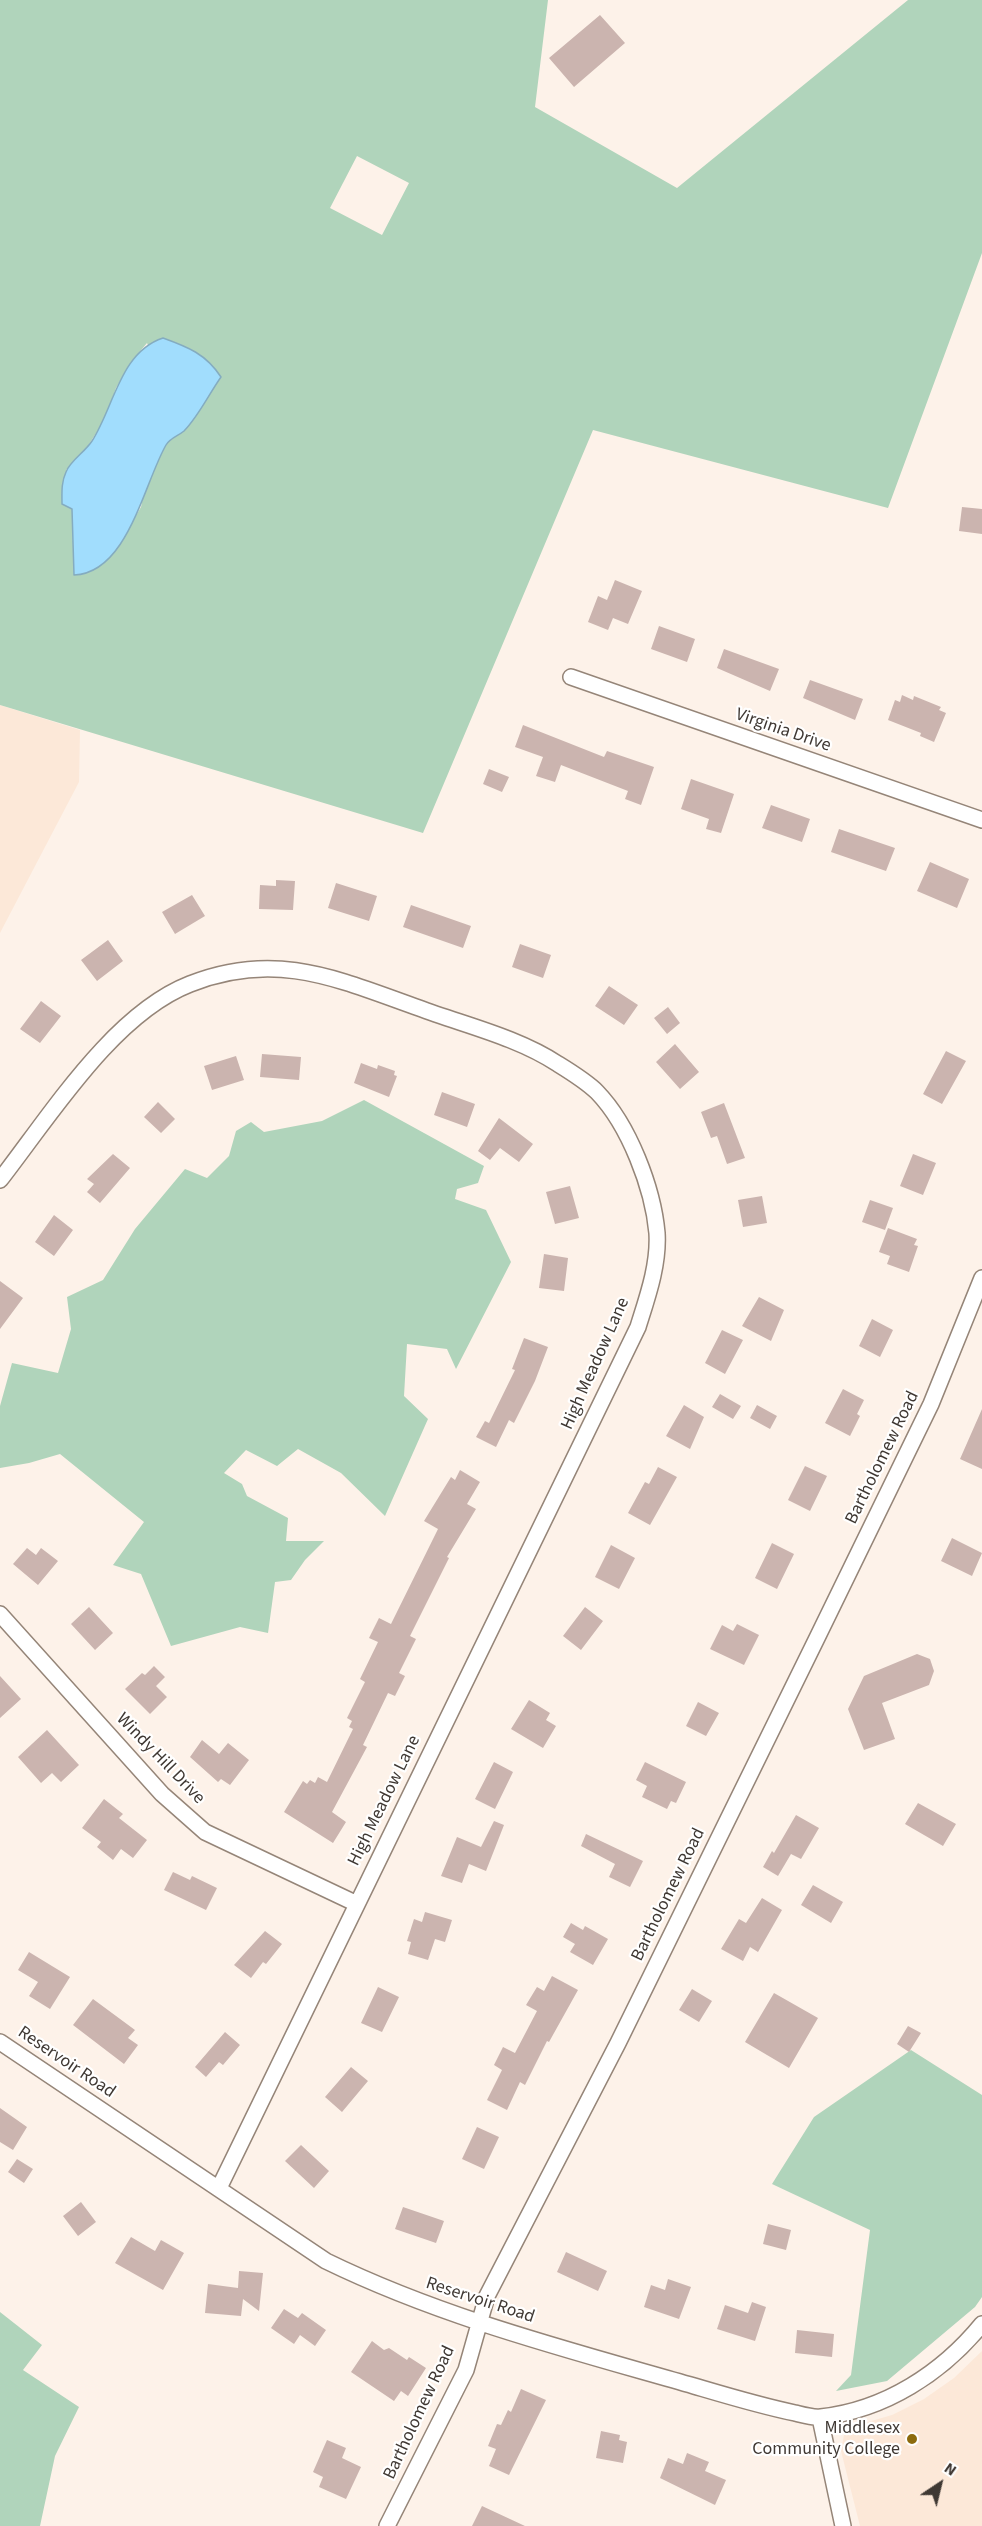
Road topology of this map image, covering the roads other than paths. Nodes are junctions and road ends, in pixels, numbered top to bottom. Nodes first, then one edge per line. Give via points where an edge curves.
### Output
1 (571, 677) dead end
2 (982, 820) edge
3 (0, 1180) edge
4 (982, 1278) edge
5 (0, 1614) edge
6 (357, 1905) junction
7 (0, 2042) edge
8 (219, 2188) junction
9 (480, 2323) junction
10 (982, 2324) edge
11 (820, 2418) junction
12 (387, 2526) edge
13 (843, 2526) edge

1 - 2 street, Virginia Drive
3 - 6 street, High Meadow Lane via 111,1038 150,1006 189,984 238,969 286,968 335,978 516,1044 556,1063 597,1092 628,1137 648,1182 657,1235 651,1284 638,1328
4 - 9 street, Bartholomew Road via 931,1404 618,2043 487,2296
5 - 6 street, Windy Hill Drive via 162,1794 205,1832
6 - 8 street, High Meadow Lane
7 - 8 street, Reservoir Road
8 - 9 street, Reservoir Road via 326,2261 382,2289
9 - 11 street, Reservoir Road via 759,2406
9 - 12 street, Bartholomew Road via 466,2370
10 - 11 street, Reservoir Road via 961,2350 902,2392
11 - 13 street

